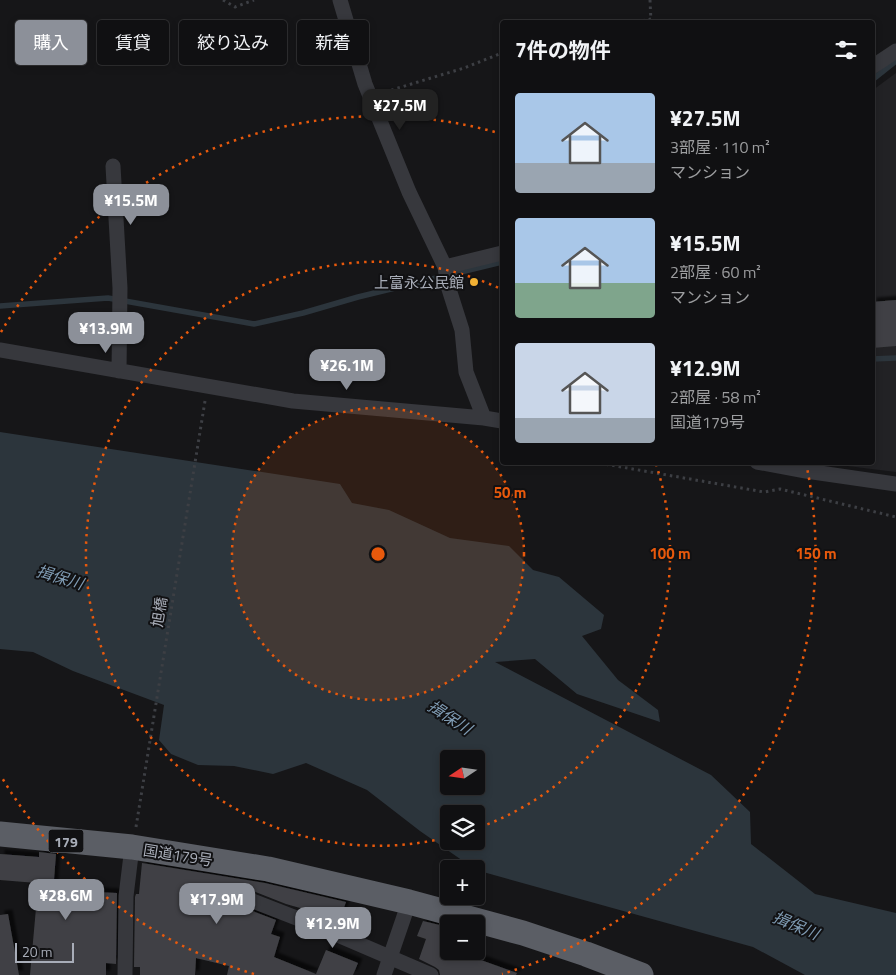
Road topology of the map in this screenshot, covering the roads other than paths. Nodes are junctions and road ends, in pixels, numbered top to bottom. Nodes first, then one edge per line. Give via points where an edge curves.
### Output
1 (340, 0) edge
2 (896, 51) edge
3 (875, 65) edge
4 (113, 166) dead end
5 (500, 253) edge
6 (445, 267) junction
7 (0, 350) edge
8 (119, 371) junction
9 (484, 418) junction
10 (500, 421) edge
11 (773, 465) edge
12 (896, 484) edge
13 (0, 834) edge
14 (134, 838) junction
15 (245, 898) dead end
16 (409, 902) junction
17 (389, 958) junction
18 (636, 974) edge
19 (125, 975) edge
20 (384, 975) edge
21 (431, 975) edge

1 - 6 street via 365,84 409,192
2 - 3 street
4 - 8 street via 120,288
5 - 6 street
6 - 9 street via 462,330 466,372
7 - 8 street
8 - 9 street via 292,401
9 - 10 street
11 - 12 street
13 - 14 highway, 国道179号 / 179
14 - 16 highway, 国道179号 / 179
14 - 19 street via 126,896
15 - 17 street
16 - 17 street
16 - 18 highway, 国道179号 / 179 via 523,933
17 - 20 street
17 - 21 street

